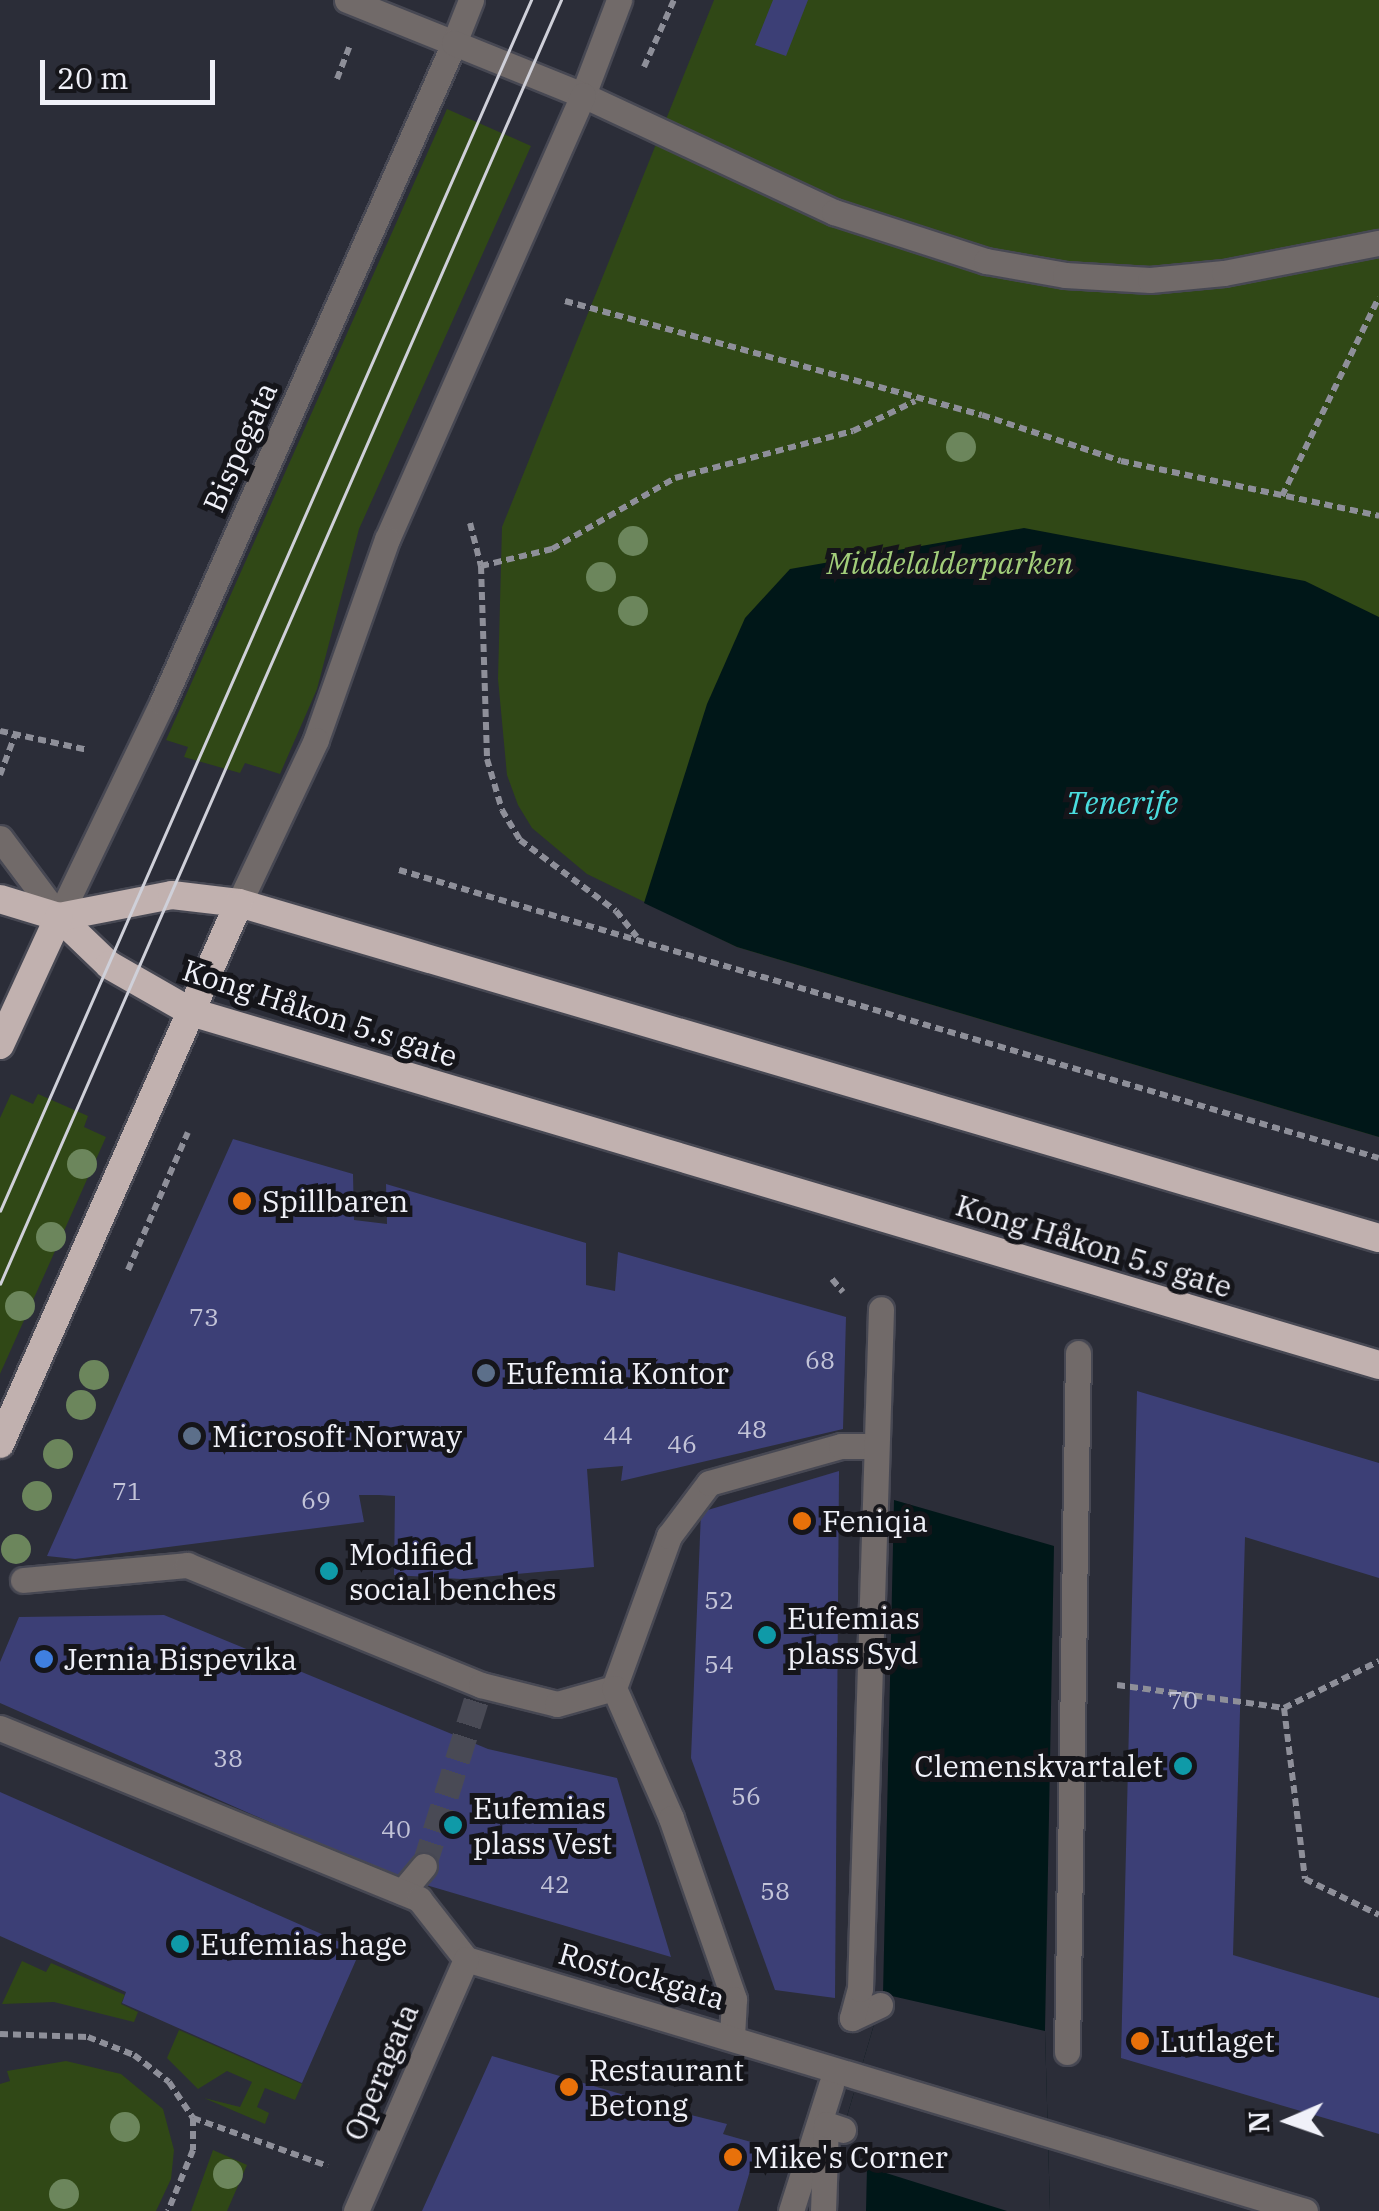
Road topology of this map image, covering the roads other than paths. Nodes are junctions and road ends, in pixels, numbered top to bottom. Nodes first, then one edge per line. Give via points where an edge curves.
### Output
1 (347, 0) edge
2 (471, 0) edge
3 (619, 0) edge
4 (454, 44) junction
5 (583, 94) junction
6 (1379, 242) edge
7 (0, 838) edge
8 (0, 899) edge
9 (238, 903) junction
10 (59, 916) junction
11 (191, 1012) junction
12 (0, 1045) edge
13 (1379, 1238) edge
14 (881, 1309) dead end
15 (1078, 1353) dead end
16 (1379, 1365) edge
17 (0, 1444) edge
18 (875, 1446) junction
19 (23, 1580) dead end
20 (614, 1688) junction
21 (0, 1728) edge
22 (424, 1866) tunnel mouth
23 (402, 1892) junction
24 (466, 1959) junction
25 (880, 2004) dead end
26 (732, 2036) junction
27 (1067, 2052) dead end
28 (356, 2211) edge
29 (791, 2211) edge
30 (823, 2211) edge
31 (1305, 2211) edge

1 - 4 street
2 - 4 street, Bispegata
3 - 5 street
4 - 5 street
4 - 10 street, Bispegata via 162,704
5 - 6 street via 834,212 986,262 1150,280 1224,274
5 - 9 street via 387,539 316,740
7 - 10 street
8 - 10 highway
9 - 10 highway via 172,895
9 - 11 highway
9 - 13 highway
10 - 11 highway, Kong Håkon 5.s gate via 109,964
10 - 12 highway
11 - 16 highway, Kong Håkon 5.s gate
11 - 17 highway
14 - 18 street
15 - 27 street
18 - 20 street via 840,1446 709,1483 669,1536
18 - 25 street via 860,1989 852,2018
19 - 20 street via 187,1565 481,1685 557,1704
20 - 26 street via 671,1818 734,1999
21 - 23 street
22 - 23 street
23 - 24 street via 435,1914
24 - 26 street, Rostockgata
24 - 28 street, Operagata
26 - 31 street, Rostockgata
29 - 30 street via 829,2091 834,2127

